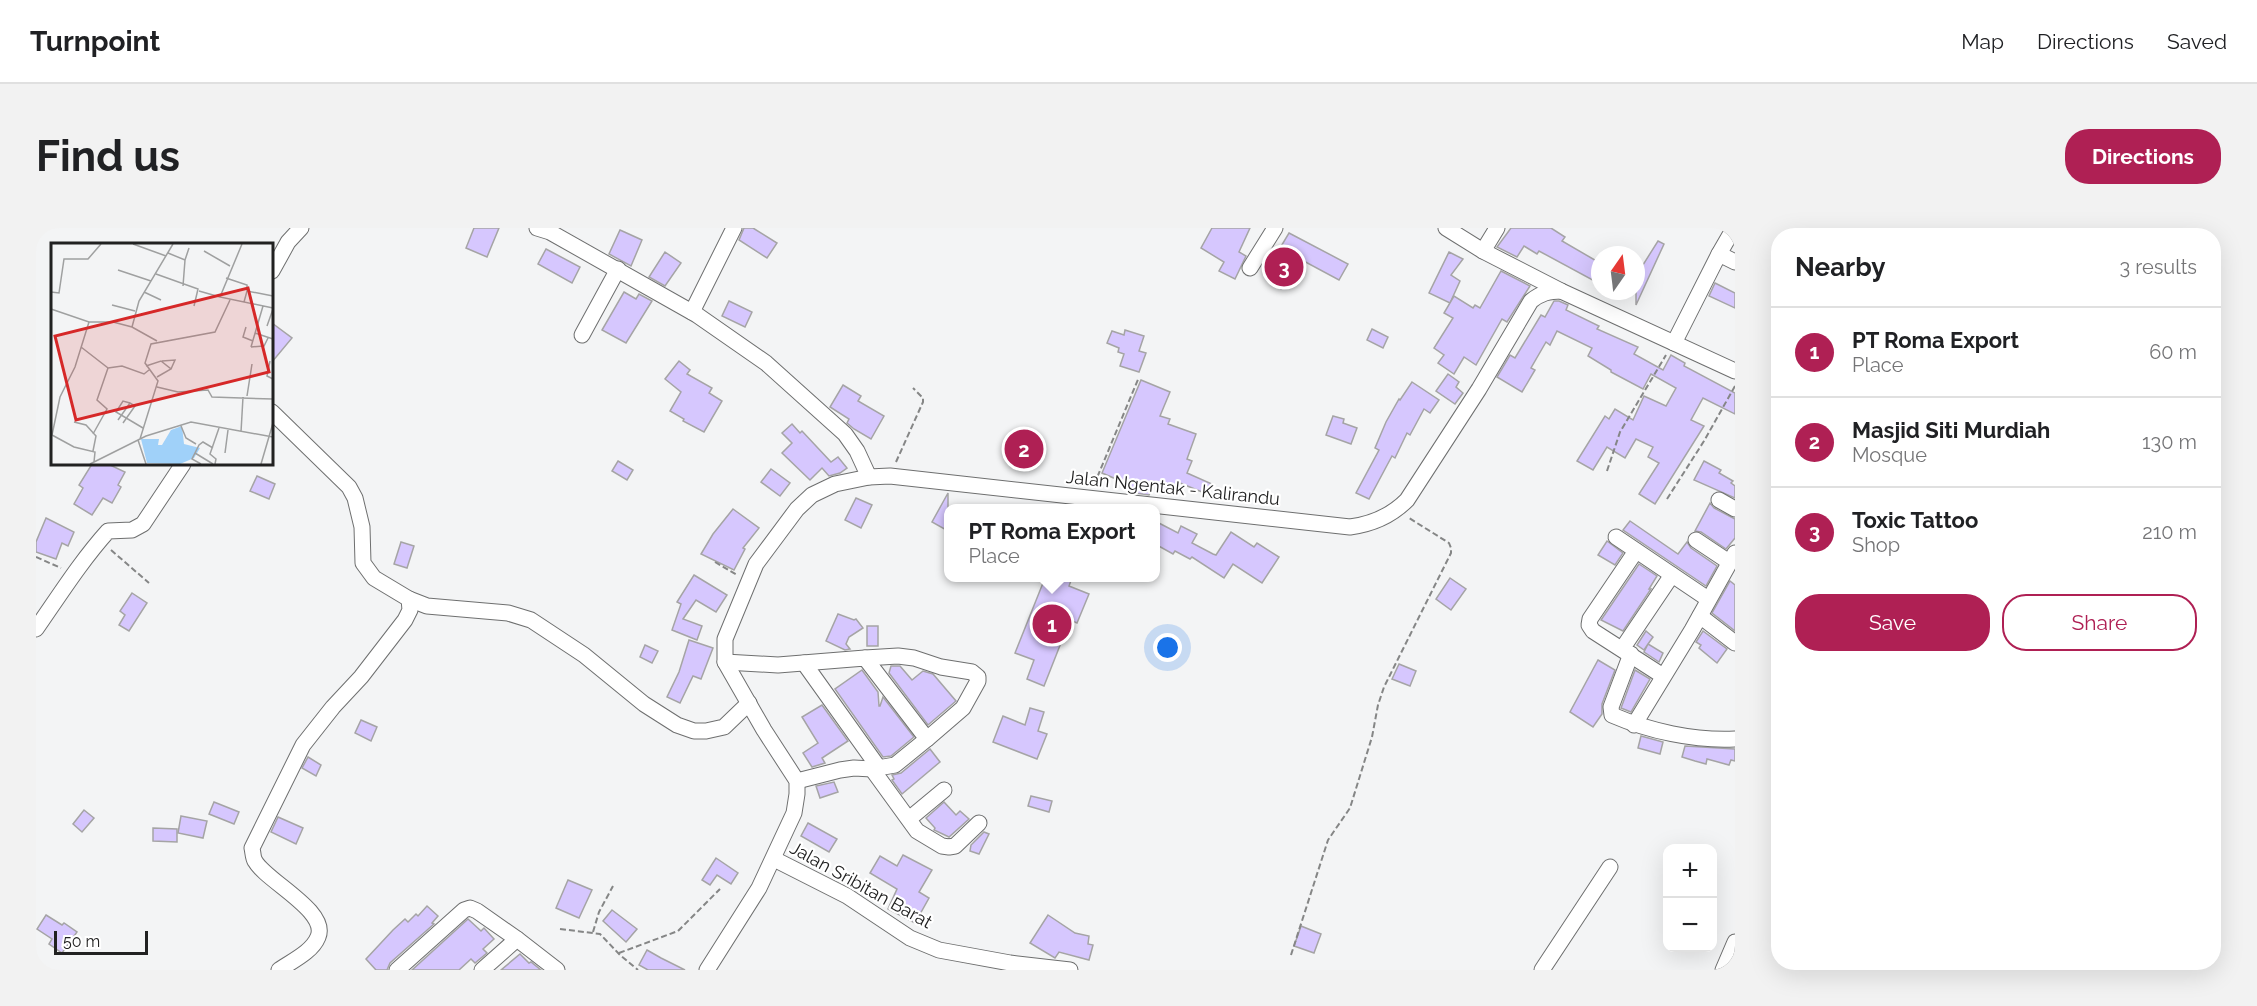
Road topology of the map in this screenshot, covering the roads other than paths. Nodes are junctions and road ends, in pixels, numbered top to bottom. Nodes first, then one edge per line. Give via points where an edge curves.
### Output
1 (301, 228) edge
2 (537, 228) edge
3 (735, 228) edge
4 (1275, 228) edge
5 (1446, 228) edge
6 (1497, 228) edge
7 (1734, 228) edge
8 (1483, 251) junction
9 (1719, 254) junction
10 (1735, 262) edge
11 (1250, 268) dead end
12 (273, 269) edge
13 (618, 269) junction
14 (1562, 291) junction
15 (692, 312) junction
16 (582, 335) dead end
17 (1674, 342) junction
18 (1735, 371) edge
19 (273, 413) edge
20 (182, 465) edge
21 (869, 477) junction
22 (1719, 500) dead end
23 (1095, 502) edge
24 (1115, 504) edge
25 (1160, 508) edge
26 (1735, 509) edge
27 (1616, 537) dead end
28 (1696, 540) dead end
29 (1636, 551) junction
30 (1732, 557) edge
31 (1672, 575) junction
32 (1708, 599) junction
33 (409, 600) junction
34 (1700, 616) junction
35 (36, 629) edge
36 (1735, 643) edge
37 (1626, 651) junction
38 (865, 658) junction
39 (725, 662) junction
40 (804, 663) junction
41 (1663, 676) junction
42 (749, 703) junction
43 (1634, 724) junction
44 (927, 739) junction
45 (1735, 739) edge
46 (875, 768) junction
47 (797, 781) junction
48 (944, 790) dead end
49 (909, 819) junction
50 (979, 823) dead end
51 (774, 859) junction
52 (1610, 867) dead end
53 (517, 939) junction
54 (1735, 942) edge
55 (279, 970) edge
56 (397, 970) edge
57 (482, 970) edge
58 (557, 970) edge
59 (707, 970) edge
60 (1070, 970) edge
61 (1542, 970) edge
62 (1723, 970) edge

1 - 12 street
2 - 13 street
3 - 15 street
4 - 11 street
5 - 8 street
6 - 8 street
7 - 9 street
8 - 14 street
9 - 10 street
9 - 17 street
13 - 15 street
13 - 16 street
14 - 17 street
14 - 25 street, Jalan Ngentak - Kalirandu via 1548,291 1531,301 1479,389 1397,510 1368,525 1350,527
15 - 21 street via 766,363 845,434
17 - 18 street
19 - 33 street via 348,487 362,527 363,563 374,578
20 - 35 street via 142,524 132,530 108,531
21 - 23 street, Jalan Ngentak - Kalirandu via 890,476
21 - 39 street, Jalan Ngentak - Kalirandu via 835,484 812,495 797,510 756,564 725,639
22 - 26 street
23 - 24 street, Jalan Ngentak - Kalirandu
27 - 29 street
28 - 30 street
29 - 31 street
29 - 37 street via 1589,625
30 - 32 street
31 - 32 street
31 - 37 street
32 - 34 street
33 - 42 street via 427,606 508,613 531,620 584,655 644,704 694,731 724,727
33 - 55 street via 405,620 303,745 252,848 254,860 312,914 320,931 310,949
34 - 36 street
34 - 41 street
37 - 41 street
37 - 43 street via 1610,712
38 - 40 street
38 - 44 street
38 - 44 street via 915,658 972,672 978,677 963,708
39 - 40 street
39 - 42 street
40 - 46 street
41 - 43 street
42 - 47 street
43 - 45 street via 1700,737
44 - 46 street via 895,765
46 - 47 street via 840,770
46 - 49 street
47 - 51 street via 794,813
48 - 49 street
49 - 50 street via 916,831 949,847
51 - 59 street
51 - 60 street, Jalan Sribitan Barat via 848,896 910,938 939,950
52 - 61 street
53 - 56 street via 470,908
53 - 57 street
53 - 58 street
54 - 62 street

